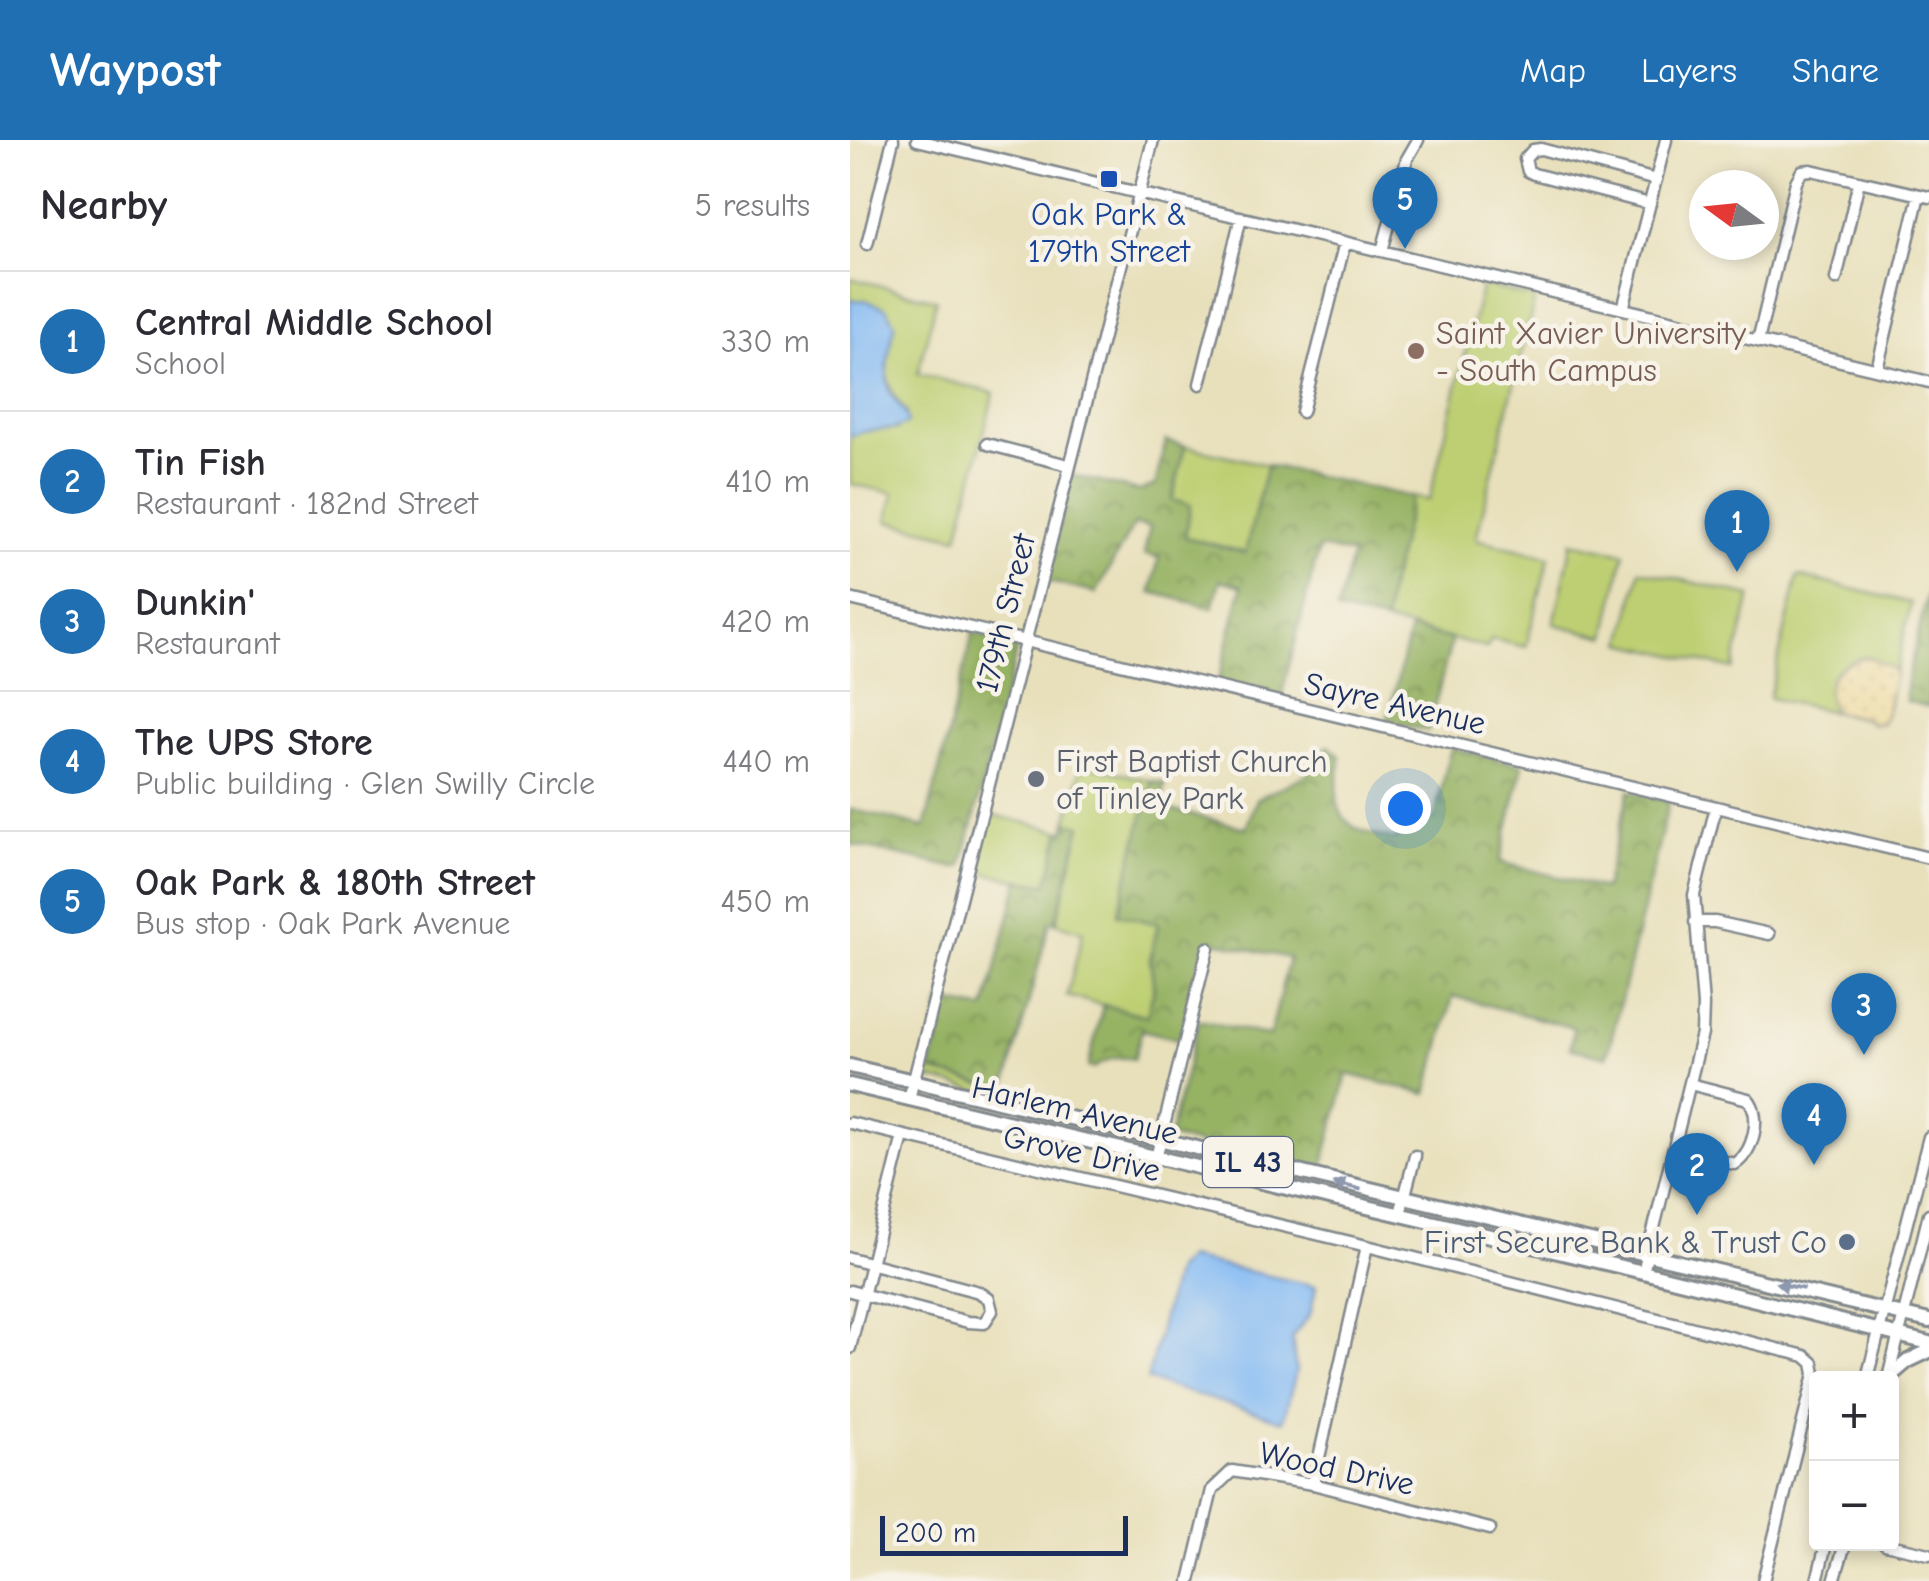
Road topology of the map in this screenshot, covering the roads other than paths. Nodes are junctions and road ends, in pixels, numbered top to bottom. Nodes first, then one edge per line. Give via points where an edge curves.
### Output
1 (893, 140) edge
2 (917, 140) edge
3 (1152, 140) edge
4 (1418, 140) edge
5 (1666, 140) edge
6 (1656, 180) junction
7 (1859, 181) junction
8 (1138, 193) junction
9 (1924, 196) edge
10 (1650, 204) junction
11 (1241, 218) junction
12 (1344, 242) junction
13 (867, 244) dead end
14 (1382, 251) junction
15 (1836, 280) dead end
16 (1624, 309) junction
17 (1758, 341) junction
18 (1877, 369) junction
19 (1929, 382) edge
20 (1200, 384) dead end
21 (1302, 412) dead end
22 (987, 444) dead end
23 (1068, 465) junction
24 (850, 599) edge
25 (1023, 640) junction
26 (1716, 807) junction
27 (1929, 858) edge
28 (1694, 922) junction
29 (1769, 934) dead end
30 (1208, 948) dead end
31 (850, 1066) edge
32 (913, 1082) junction
33 (1690, 1084) junction
34 (850, 1085) edge
35 (908, 1099) junction
36 (850, 1123) edge
37 (904, 1136) junction
38 (1929, 1136) edge
39 (1160, 1140) junction
40 (1673, 1150) junction
41 (1415, 1156) dead end
42 (1156, 1158) junction
43 (1404, 1199) junction
44 (1400, 1214) junction
45 (1929, 1214) edge
46 (1368, 1246) junction
47 (1647, 1255) junction
48 (850, 1258) edge
49 (872, 1264) junction
50 (1643, 1272) junction
51 (850, 1291) edge
52 (864, 1295) junction
53 (1884, 1310) junction
54 (1903, 1315) junction
55 (1929, 1321) edge
56 (1879, 1331) junction
57 (1898, 1336) junction
58 (1929, 1343) edge
59 (850, 1348) edge
60 (1929, 1351) edge
61 (1869, 1371) edge
62 (1890, 1371) edge
63 (1896, 1371) edge
64 (1313, 1484) junction
65 (1490, 1530) dead end
66 (1899, 1547) edge
67 (1824, 1551) edge
68 (1843, 1551) edge
69 (1929, 1554) edge
70 (1190, 1581) edge
71 (1763, 1581) edge
72 (1816, 1581) edge
73 (1834, 1581) edge

1 - 13 street
2 - 8 street
3 - 8 street, 179th Street
4 - 14 street
5 - 6 street
6 - 10 street
6 - 10 street via 1541,149 1525,159 1534,174
7 - 9 street
7 - 15 street
7 - 17 street via 1811,170 1798,176
8 - 11 street
8 - 23 street, 179th Street
9 - 18 street
10 - 16 street
11 - 12 street
11 - 20 street
12 - 14 street
12 - 21 street
14 - 16 street
16 - 17 street
17 - 18 street
18 - 19 street
22 - 23 street
23 - 25 street, 179th Street
24 - 25 street, Sayre Avenue
25 - 26 street, Sayre Avenue
25 - 32 street, 179th Street
26 - 27 street, Sayre Avenue
26 - 28 street
28 - 29 street
28 - 33 street via 1703,1005
30 - 39 street
31 - 32 main road, Harlem Avenue / IL 43
32 - 35 street, 179th Street
32 - 39 main road, Harlem Avenue / IL 43
33 - 40 street
33 - 40 street via 1748,1099 1756,1118 1746,1155 1736,1164
34 - 35 main road, Harlem Avenue / IL 43
35 - 42 main road, Harlem Avenue / IL 43
36 - 37 street, Grove Drive
37 - 46 street, Grove Drive
37 - 49 street
38 - 53 street
39 - 42 street
43 -> 39 main road, Harlem Avenue / IL 43
40 - 47 street
41 - 43 street
42 - 44 main road, Harlem Avenue / IL 43
43 - 44 street
43 - 47 main road, Harlem Avenue / IL 43
44 - 50 main road, Harlem Avenue / IL 43
45 - 54 street
46 - 64 street
46 - 71 street, Grove Drive via 1805,1356 1815,1374
47 - 50 street
53 -> 47 main road, Harlem Avenue / IL 43
48 - 49 street
49 - 52 street
49 - 52 street via 979,1292 990,1299 992,1311 984,1323 968,1322
50 - 56 main road, Harlem Avenue / IL 43
51 - 52 street
52 - 59 street
53 - 54 main road, Harlem Avenue / IL 43
53 - 56 street
54 - 55 main road, Harlem Avenue / IL 43
54 - 57 street
56 - 57 main road, Harlem Avenue / IL 43
56 - 61 street
57 - 58 main road, Harlem Avenue / IL 43
57 - 62 street
60 - 63 main road
64 - 65 street, Wood Drive
64 - 70 street, Wood Drive via 1232,1471 1212,1490
66 - 69 street
67 - 72 street
68 - 73 street

